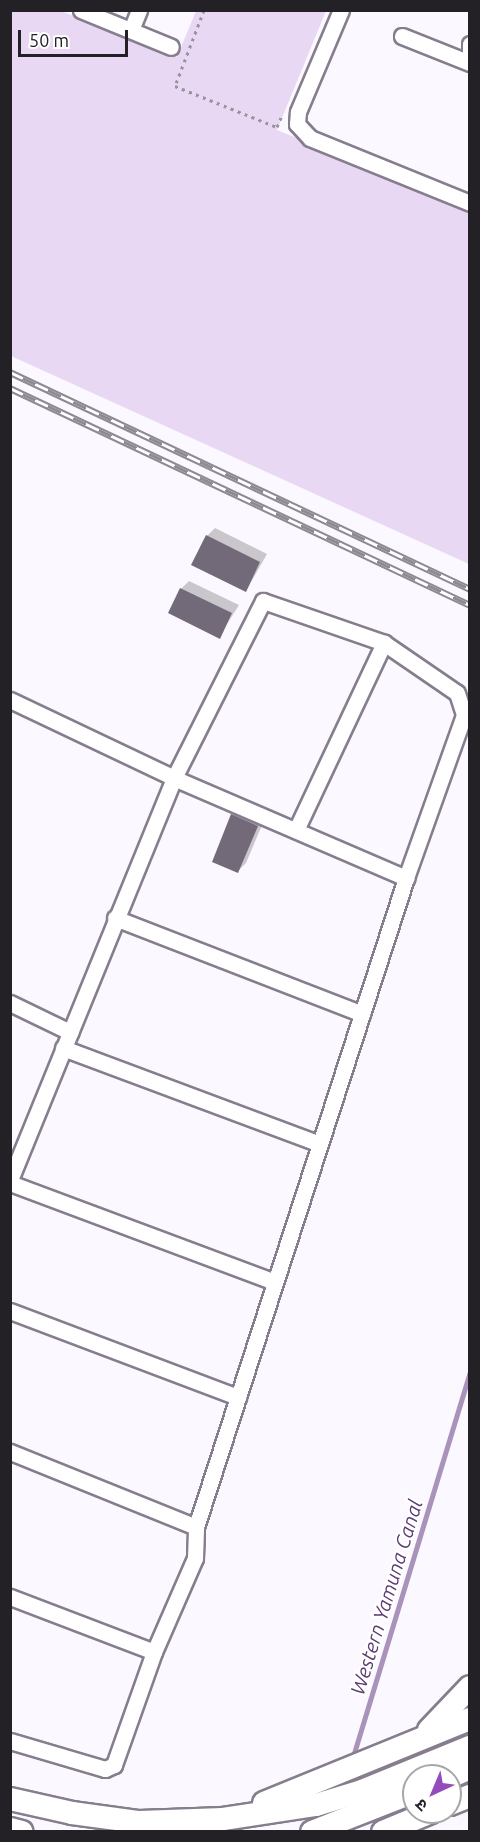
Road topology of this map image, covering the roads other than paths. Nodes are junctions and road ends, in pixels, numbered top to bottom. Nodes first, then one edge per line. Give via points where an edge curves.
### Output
1 (81, 10) edge
2 (139, 10) edge
3 (341, 10) edge
4 (131, 30) junction
5 (402, 36) dead end
6 (470, 44) edge
7 (171, 47) dead end
8 (470, 54) edge
9 (470, 63) edge
10 (470, 203) edge
11 (384, 643) junction
12 (10, 700) edge
13 (174, 778) junction
14 (297, 830) junction
15 (406, 878) junction
16 (115, 918) junction
17 (10, 1003) edge
18 (362, 1014) junction
19 (69, 1032) junction
20 (63, 1048) junction
21 (320, 1144) junction
22 (10, 1182) edge
23 (275, 1282) junction
24 (10, 1311) edge
25 (238, 1396) junction
26 (10, 1452) edge
27 (196, 1527) junction
28 (10, 1597) edge
29 (154, 1652) junction
30 (470, 1687) edge
31 (470, 1719) edge
32 (10, 1741) edge
33 (414, 1743) junction
34 (470, 1747) edge
35 (314, 1795) junction
36 (402, 1797) edge
37 (10, 1799) edge
38 (402, 1824) edge
39 (10, 1829) edge
40 (22, 1832) edge
41 (312, 1832) edge
42 (383, 1832) edge

1 - 4 street
2 - 4 street
3 - 10 street via 298,112 297,124 310,138
4 - 7 street
5 - 9 street
6 - 8 street
11 - 13 street via 263,601
11 - 14 street
11 - 15 street via 458,693 464,708
12 - 13 street
13 - 14 street
13 - 16 street
14 - 15 street
15 - 18 street
16 - 18 street
16 - 19 street
17 - 19 street
18 - 21 street
19 - 20 street
20 - 21 street
20 - 22 street
21 - 23 street
22 - 23 street
23 - 25 street
24 - 25 street
25 - 27 street
26 - 27 street
27 - 29 street via 195,1558
28 - 29 street
29 - 32 street via 114,1765 105,1769
30 - 33 main road via 456,1706
31 - 33 main road
33 - 35 main road via 362,1765
34 - 35 main road via 362,1791
35 - 37 main road via 223,1819 139,1822
36 - 41 main road
38 - 42 main road
39 - 40 main road

